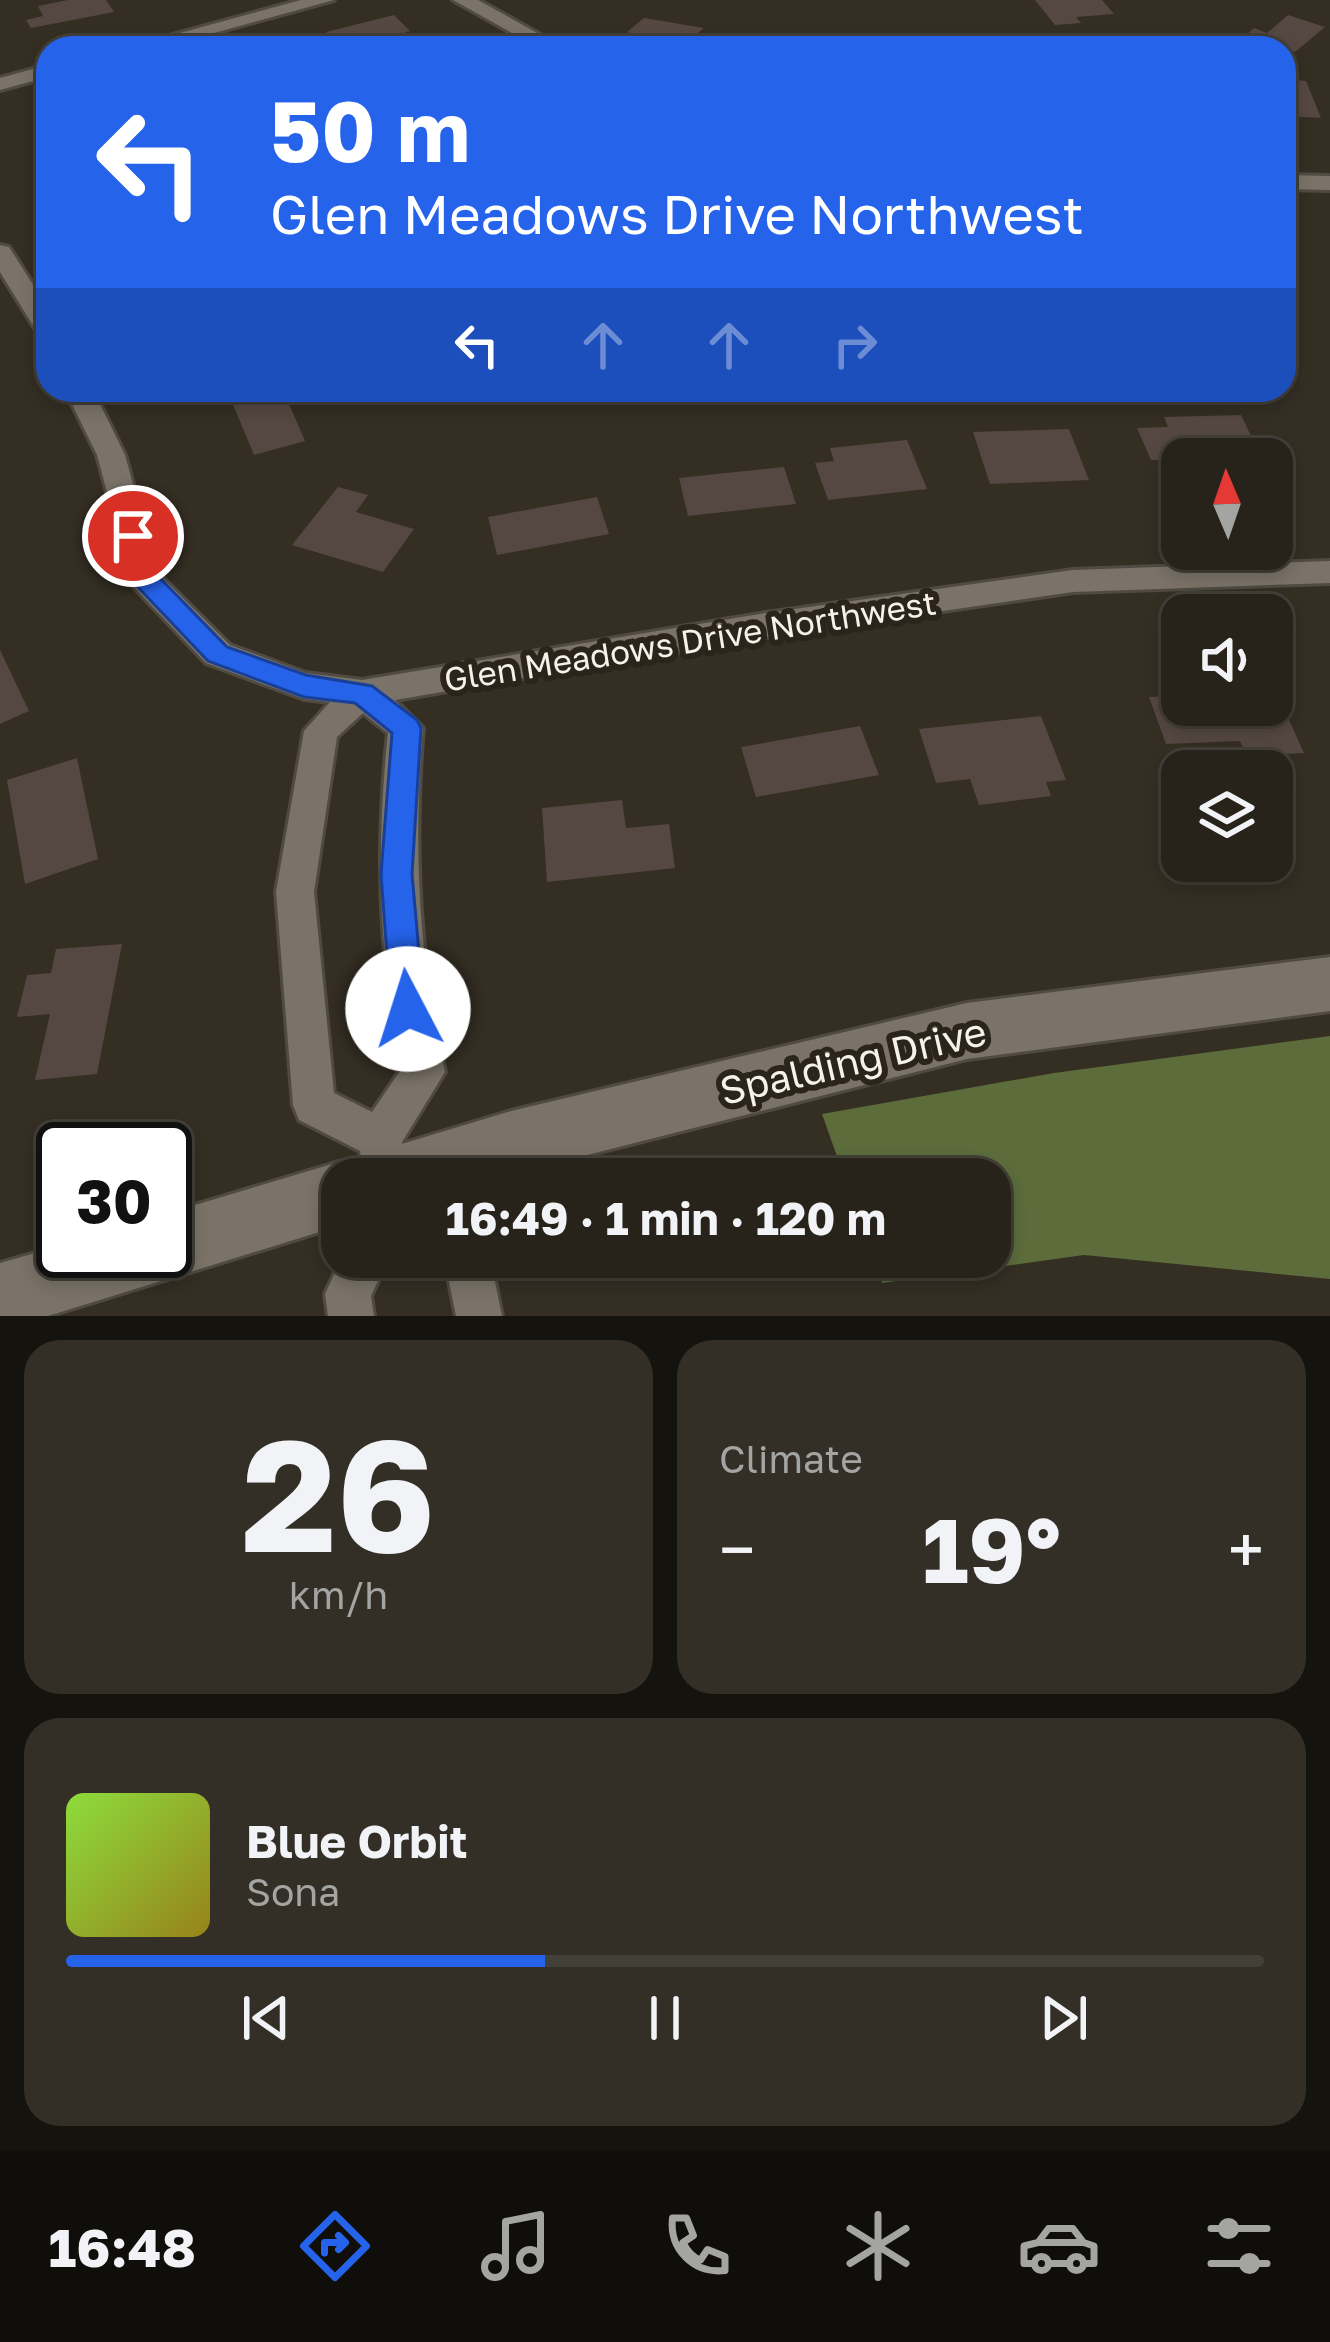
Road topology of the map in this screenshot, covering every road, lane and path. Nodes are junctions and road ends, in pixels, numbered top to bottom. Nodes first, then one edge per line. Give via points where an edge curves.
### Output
1 (324, 0) edge
2 (463, 0) edge
3 (182, 36) edge
4 (531, 36) edge
5 (36, 74) edge
6 (0, 84) edge
7 (1296, 183) edge
8 (1330, 184) edge
9 (0, 252) edge
10 (36, 310) edge
11 (86, 402) edge
12 (1330, 572) edge
13 (362, 693) junction
14 (1330, 984) edge
15 (372, 1158) edge
16 (389, 1158) edge
17 (436, 1158) edge
18 (321, 1199) edge
19 (192, 1239) edge
20 (63, 1278) edge
21 (356, 1278) edge
22 (471, 1278) edge
23 (0, 1297) edge
24 (351, 1316) edge
25 (479, 1316) edge

1 - 3 street
2 - 4 street
5 - 6 street
7 - 8 street
9 - 10 street
11 - 13 street, Glen Meadows Drive Northwest via 111,454 143,577 218,654 304,686
12 - 13 street, Glen Meadows Drive Northwest via 1073,581
13 - 15 street via 321,731 295,892 314,1105
13 - 16 street via 406,728 397,874 408,1009 424,1072
14 - 17 main road, Spalding Drive via 967,1031
18 - 19 main road
20 - 23 main road
21 - 24 street
22 - 25 street

